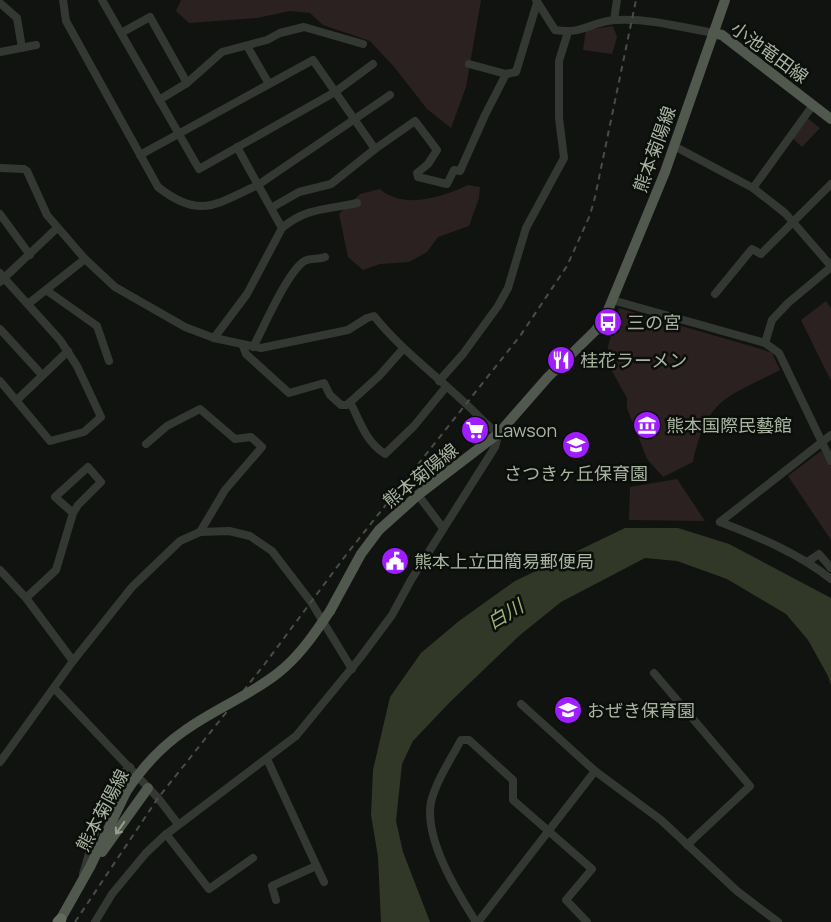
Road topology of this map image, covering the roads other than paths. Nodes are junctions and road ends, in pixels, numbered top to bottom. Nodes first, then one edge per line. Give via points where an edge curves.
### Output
1 (63, 0) edge
2 (102, 0) edge
3 (617, 0) edge
4 (725, 0) edge
5 (0, 2) edge
6 (536, 2) edge
7 (614, 20) junction
8 (568, 32) junction
9 (121, 33) junction
10 (713, 33) junction
11 (363, 44) dead end
12 (36, 45) dead end
13 (247, 46) junction
14 (22, 48) junction
15 (0, 52) edge
16 (373, 64) dead end
17 (469, 64) dead end
18 (506, 74) junction
19 (187, 83) junction
20 (269, 84) junction
21 (335, 92) junction
22 (390, 95) dead end
23 (159, 100) junction
24 (814, 105) junction
25 (829, 115) edge
26 (355, 120) junction
27 (179, 134) junction
28 (674, 146) junction
29 (237, 147) junction
30 (375, 149) junction
31 (140, 155) junction
32 (0, 168) edge
33 (831, 184) edge
34 (258, 185) junction
35 (753, 188) junction
36 (357, 203) dead end
37 (270, 208) junction
38 (0, 214) edge
39 (794, 222) junction
40 (57, 228) junction
41 (282, 228) junction
42 (30, 255) junction
43 (325, 256) dead end
44 (85, 259) junction
45 (831, 267) edge
46 (1, 278) edge
47 (46, 290) junction
48 (715, 294) dead end
49 (612, 300) junction
50 (28, 304) junction
51 (0, 328) edge
52 (214, 338) junction
53 (765, 343) junction
54 (243, 346) junction
55 (253, 347) junction
56 (403, 349) junction
57 (68, 351) junction
58 (109, 361) dead end
59 (42, 375) junction
60 (0, 381) edge
61 (439, 381) junction
62 (446, 387) junction
63 (16, 400) junction
64 (350, 402) junction
65 (499, 433) junction
66 (831, 435) edge
67 (820, 442) junction
68 (146, 444) dead end
69 (831, 462) edge
70 (418, 495) junction
71 (72, 513) junction
72 (443, 528) junction
73 (200, 532) junction
74 (807, 562) junction
75 (831, 568) edge
76 (0, 570) edge
77 (831, 579) edge
78 (26, 598) junction
79 (73, 661) junction
80 (352, 669) junction
81 (654, 674) dead end
82 (54, 688) junction
83 (521, 704) dead end
84 (267, 759) junction
85 (0, 762) edge
86 (130, 768) junction
87 (595, 770) junction
88 (148, 788) junction
89 (178, 824) junction
90 (547, 832) junction
91 (166, 834) junction
92 (687, 845) junction
93 (253, 858) dead end
94 (316, 866) junction
95 (90, 867) junction
96 (82, 881) junction
97 (324, 882) dead end
98 (276, 900) dead end
99 (97, 919) edge
100 (59, 921) edge
101 (106, 922) edge
102 (477, 922) edge
103 (587, 922) edge
104 (778, 922) edge

1 - 31 street via 66,21
2 - 9 street
3 - 7 street
4 - 10 main road, 熊本菊陽線
5 - 14 street via 17,18
6 - 8 street via 555,30
6 - 18 street via 516,72
7 - 8 street
7 - 10 street via 655,22
8 - 61 street via 560,61 564,158 526,228 508,288 498,306
9 - 19 street via 150,17
9 - 23 street
10 - 24 main road, 小池竜田線 via 722,35
10 - 28 main road, 熊本菊陽線
11 - 13 street via 304,27
12 - 14 street
13 - 19 street via 222,52
13 - 20 street
14 - 15 street
16 - 21 street
17 - 18 street
18 - 30 street via 460,170 454,170 447,184 418,177 417,173 437,150 415,121
19 - 23 street
20 - 21 street via 313,60
20 - 27 street
21 - 26 street
21 - 29 street
22 - 26 street
23 - 27 street
24 - 25 main road, 小池竜田線
24 - 35 street
26 - 30 street
26 - 34 street
27 - 29 street via 199,169
27 - 31 street
28 - 35 street
28 - 49 main road, 熊本菊陽線
29 - 34 street
30 - 37 street via 331,184 299,192
31 - 34 street via 158,187 179,201 199,208
32 - 40 street via 24,169 30,174 40,202
33 - 39 street
34 - 37 street
35 - 39 street
36 - 41 street via 314,209 296,216
37 - 41 street
38 - 42 street
39 - 45 street
39 - 48 street via 761,254 752,249
40 - 42 street
40 - 44 street
41 - 52 street via 248,294
42 - 46 street
43 - 55 street via 301,263
44 - 47 street
44 - 52 street via 115,288 185,327
45 - 53 street via 772,320
46 - 50 street
47 - 50 street
47 - 58 street via 97,326
49 - 53 street
49 - 65 main road, 熊本菊陽線 via 595,332 548,376
50 - 57 street
51 - 59 street
52 - 54 street
53 - 67 street via 779,353
54 - 55 street
54 - 64 street via 246,354 289,393 324,383 330,395 341,405
55 - 56 street via 322,337 348,330 374,316
56 - 61 street
56 - 64 street
57 - 59 street
57 - 63 street via 101,416 84,432 50,441
59 - 63 street
60 - 63 street
61 - 62 street
62 - 64 street via 414,426 385,454 370,441
62 - 65 street
65 - 70 main road, 熊本菊陽線
65 - 72 street via 495,447
66 - 67 street
67 - 69 street
67 - 74 street via 720,522
68 - 73 street via 167,426 200,409 235,439 251,437 262,447 225,490
70 - 72 street
70 - 95 main road, 熊本菊陽線, bridge via 379,530 361,554 330,611 298,655 266,682 184,730 147,764 126,792
71 - 71 street via 101,482 88,467 55,497
71 - 78 street via 56,570
72 - 80 street via 392,616
73 - 79 street via 180,541 156,563
73 - 80 street via 229,531 250,536 272,551 311,602
74 - 75 street via 819,554
74 - 77 street
76 - 78 street
78 - 79 street
79 - 82 street
80 - 84 street via 296,736
81 - 92 street via 750,786
82 - 85 street
82 - 86 street
83 - 87 street
84 - 89 street
84 - 94 street
86 - 88 street
86 - 96 street via 112,783
87 - 90 street
87 - 92 street via 661,820
88 - 89 street
88 -> 95 main road
89 - 91 street
90 - 102 street
90 - 102 street via 513,800 512,780 469,740 462,740 432,800 429,819 450,881
90 - 103 street via 592,869 566,900
91 - 93 street via 209,889
91 - 99 street via 112,894
92 - 104 street via 737,891
94 - 97 street
94 - 98 street via 272,886
95 - 96 main road, 熊本菊陽線
96 - 100 main road, 熊本菊陽線
99 - 101 street

